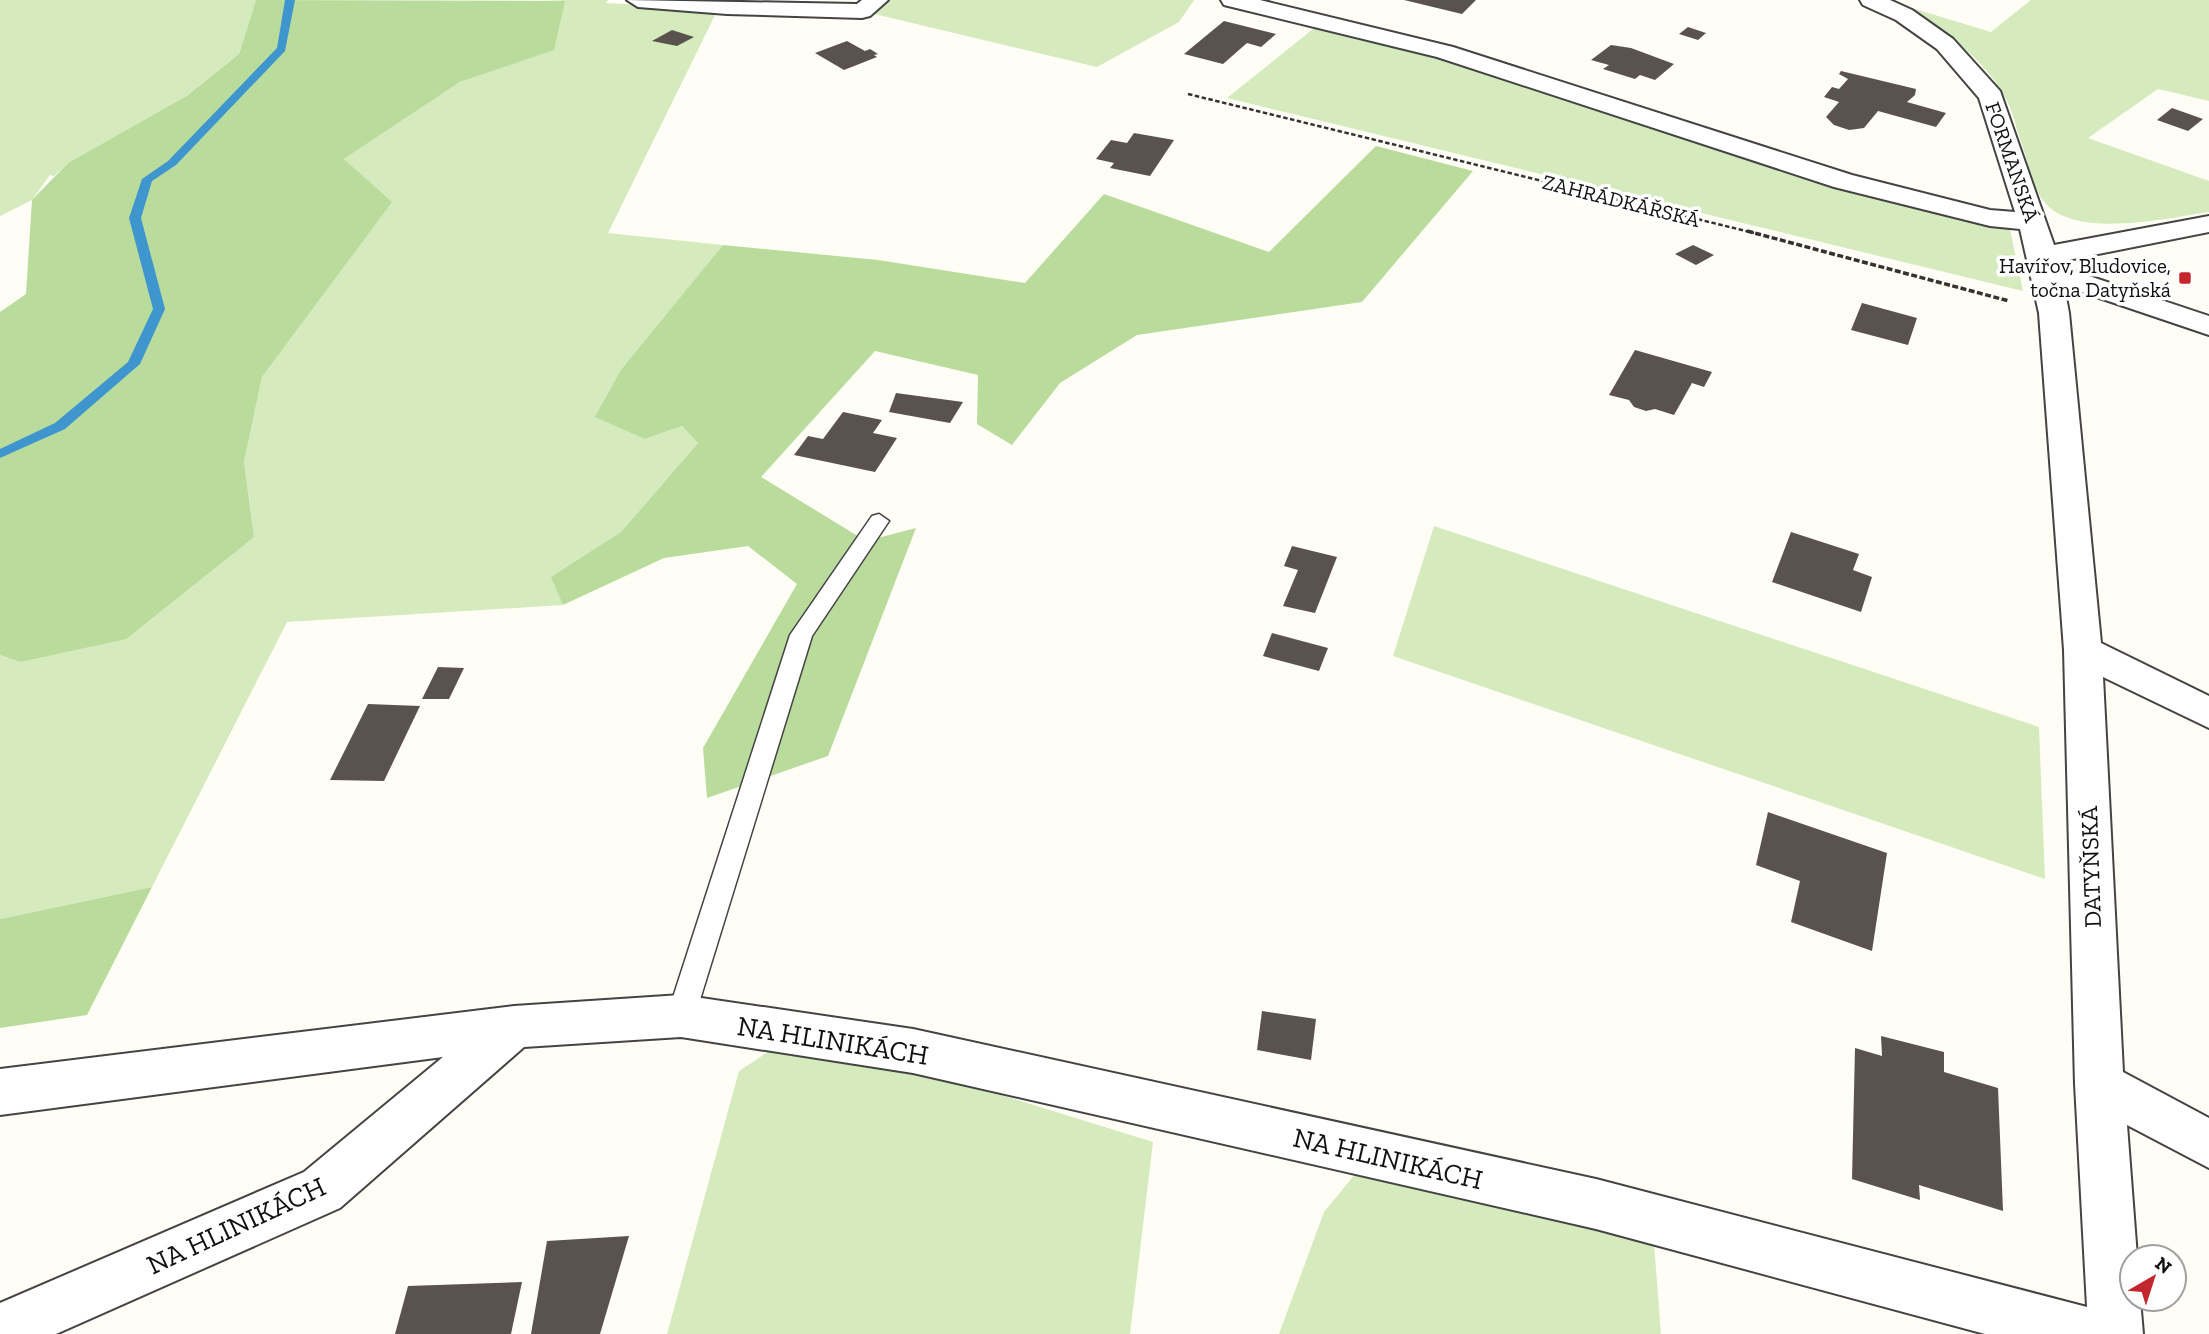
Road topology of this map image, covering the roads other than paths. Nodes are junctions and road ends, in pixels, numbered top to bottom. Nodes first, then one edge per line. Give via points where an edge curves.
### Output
1 (638, 0) edge
2 (877, 0) edge
3 (1232, 0) edge
4 (1871, 0) edge
5 (2209, 224) edge
6 (2041, 250) junction
7 (2209, 327) edge
8 (879, 521) dead end
9 (2083, 650) junction
10 (2209, 713) edge
11 (681, 1016) junction
12 (514, 1027) junction
13 (2099, 1084) junction
14 (0, 1092) edge
15 (2209, 1144) edge
16 (0, 1331) edge
17 (2086, 1334) edge
18 (2116, 1334) edge

1 - 2 street via 862,10
3 - 6 street via 1446,52 1843,181 1990,218
4 - 6 street, FORMANSKÁ via 1904,15 1945,44 1984,86
5 - 6 street
6 - 7 street
6 - 9 street, DATYŇSKÁ via 2053,313
8 - 11 lane via 802,635
9 - 10 street
9 - 13 street, DATYŇSKÁ
11 - 12 street, NA HLINIKÁCH
11 - 17 street, NA HLINIKÁCH via 912,1051 1596,1204
12 - 14 street, NA HLINIKÁCH
12 - 16 street, NA HLINIKÁCH via 322,1190
13 - 15 street
13 - 18 street, DATYŇSKÁ

